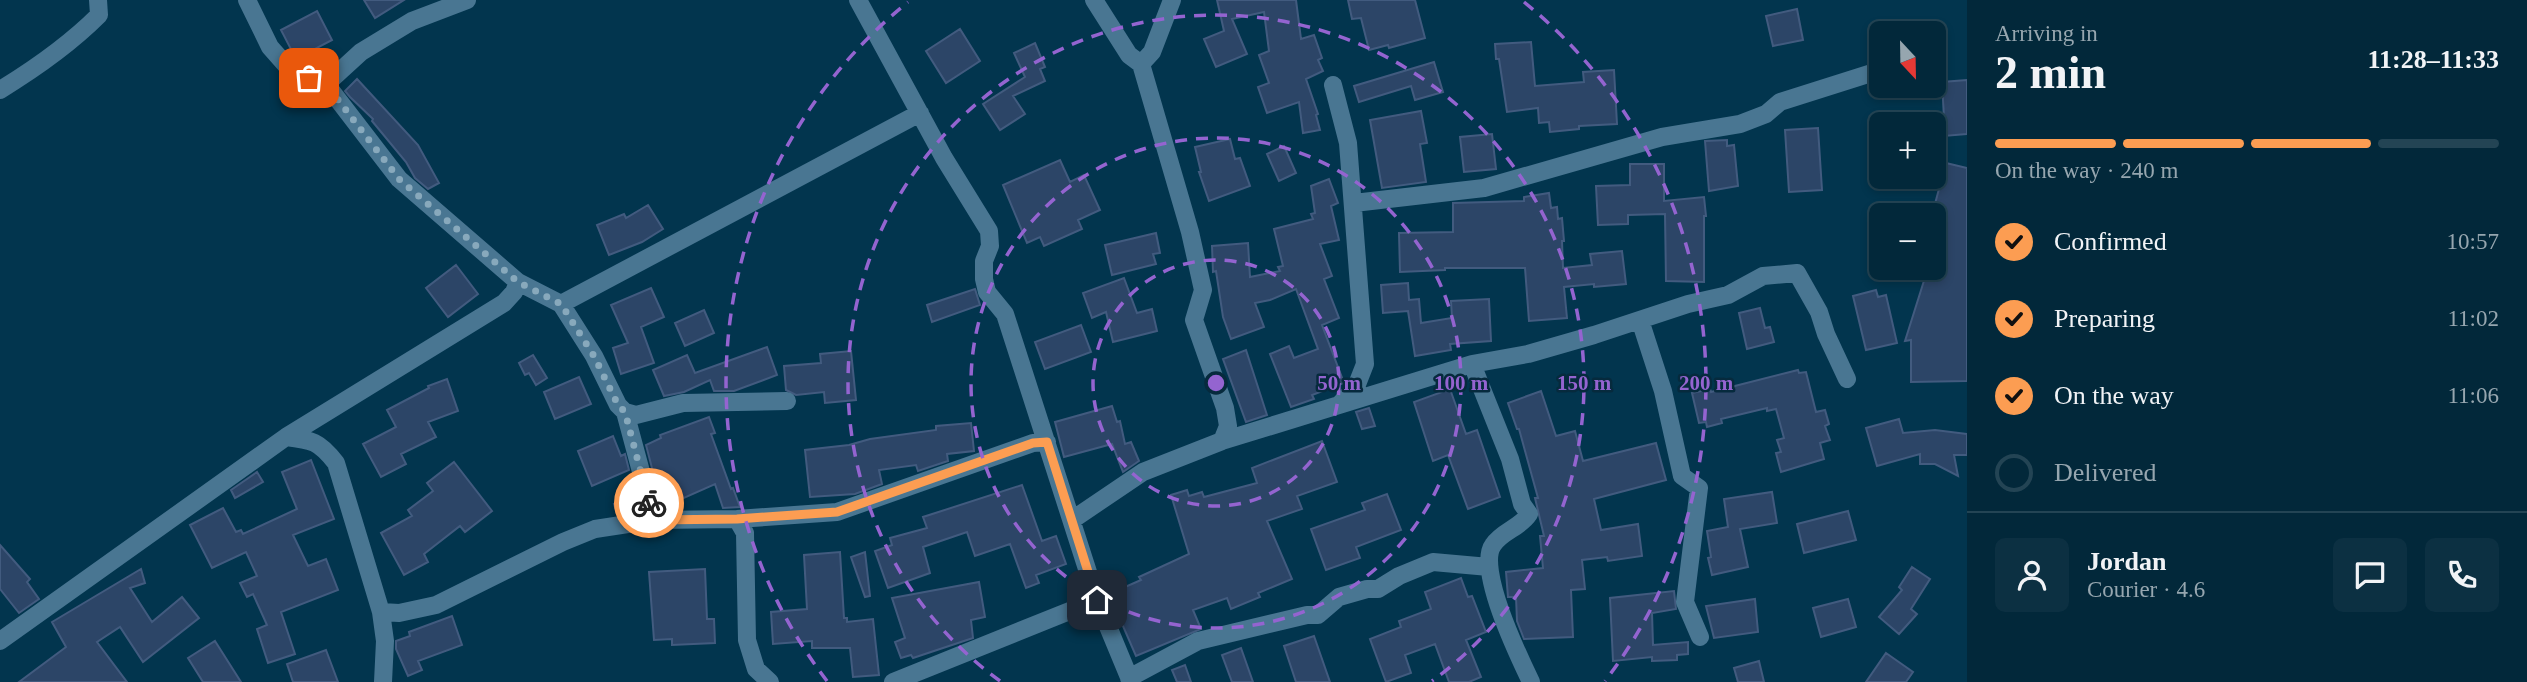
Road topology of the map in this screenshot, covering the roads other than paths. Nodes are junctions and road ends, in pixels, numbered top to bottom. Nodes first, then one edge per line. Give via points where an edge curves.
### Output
1 (98, 0) edge
2 (247, 0) edge
3 (467, 0) edge
4 (858, 0) edge
5 (1094, 0) edge
6 (1172, 0) edge
7 (1141, 64) junction
8 (1869, 74) edge
9 (326, 84) junction
10 (1333, 85) dead end
11 (0, 90) edge
12 (920, 113) junction
13 (1354, 203) junction
14 (518, 282) junction
15 (561, 304) junction
16 (1640, 320) junction
17 (1472, 364) junction
18 (1847, 379) dead end
19 (787, 401) dead end
20 (1338, 406) junction
21 (625, 412) junction
22 (286, 437) junction
23 (1222, 441) junction
24 (1047, 442) junction
25 (737, 519) junction
26 (654, 520) junction
27 (1072, 520) junction
28 (1489, 566) junction
29 (1097, 600) junction
30 (381, 612) junction
31 (1700, 638) dead end
32 (0, 641) edge
33 (1130, 680) edge
34 (383, 682) edge
35 (770, 682) edge
36 (893, 682) edge
37 (1531, 682) edge

1 - 11 street via 99,15 72,41
2 - 9 street via 270,47 292,73
3 - 9 street via 412,21 361,52
4 - 12 street
5 - 7 street via 1129,55
6 - 7 street via 1152,52
7 - 23 street via 1203,290 1194,320 1225,408 1228,426
8 - 13 street via 1780,102 1766,114 1740,124 1661,137 1483,188
9 - 14 street via 399,179
10 - 13 street via 1348,143
12 - 15 street
12 - 24 street via 989,231 984,261 987,292 1005,314
13 - 20 street via 1365,363 1356,387
14 - 15 street
14 - 22 street via 503,303
15 - 21 street
16 - 17 street via 1528,354
16 - 18 street via 1728,295 1763,275 1797,274 1819,312
16 - 31 street via 1663,391 1682,476 1699,488 1685,602
17 - 20 street
17 - 28 street via 1529,514 1491,546
19 - 21 street via 683,403 636,415
20 - 23 street
21 - 26 street
22 - 30 street via 311,439 336,463
22 - 32 street
23 - 27 street via 1143,472
24 - 25 street via 837,512
24 - 27 street
25 - 26 street
25 - 35 street via 746,533 747,640 755,669
26 - 30 street via 596,529 436,605
27 - 29 street
28 - 33 street via 1433,562 1378,589 1339,597 1318,615 1198,641
28 - 37 street via 1504,622
29 - 33 street
29 - 36 street
30 - 34 street

